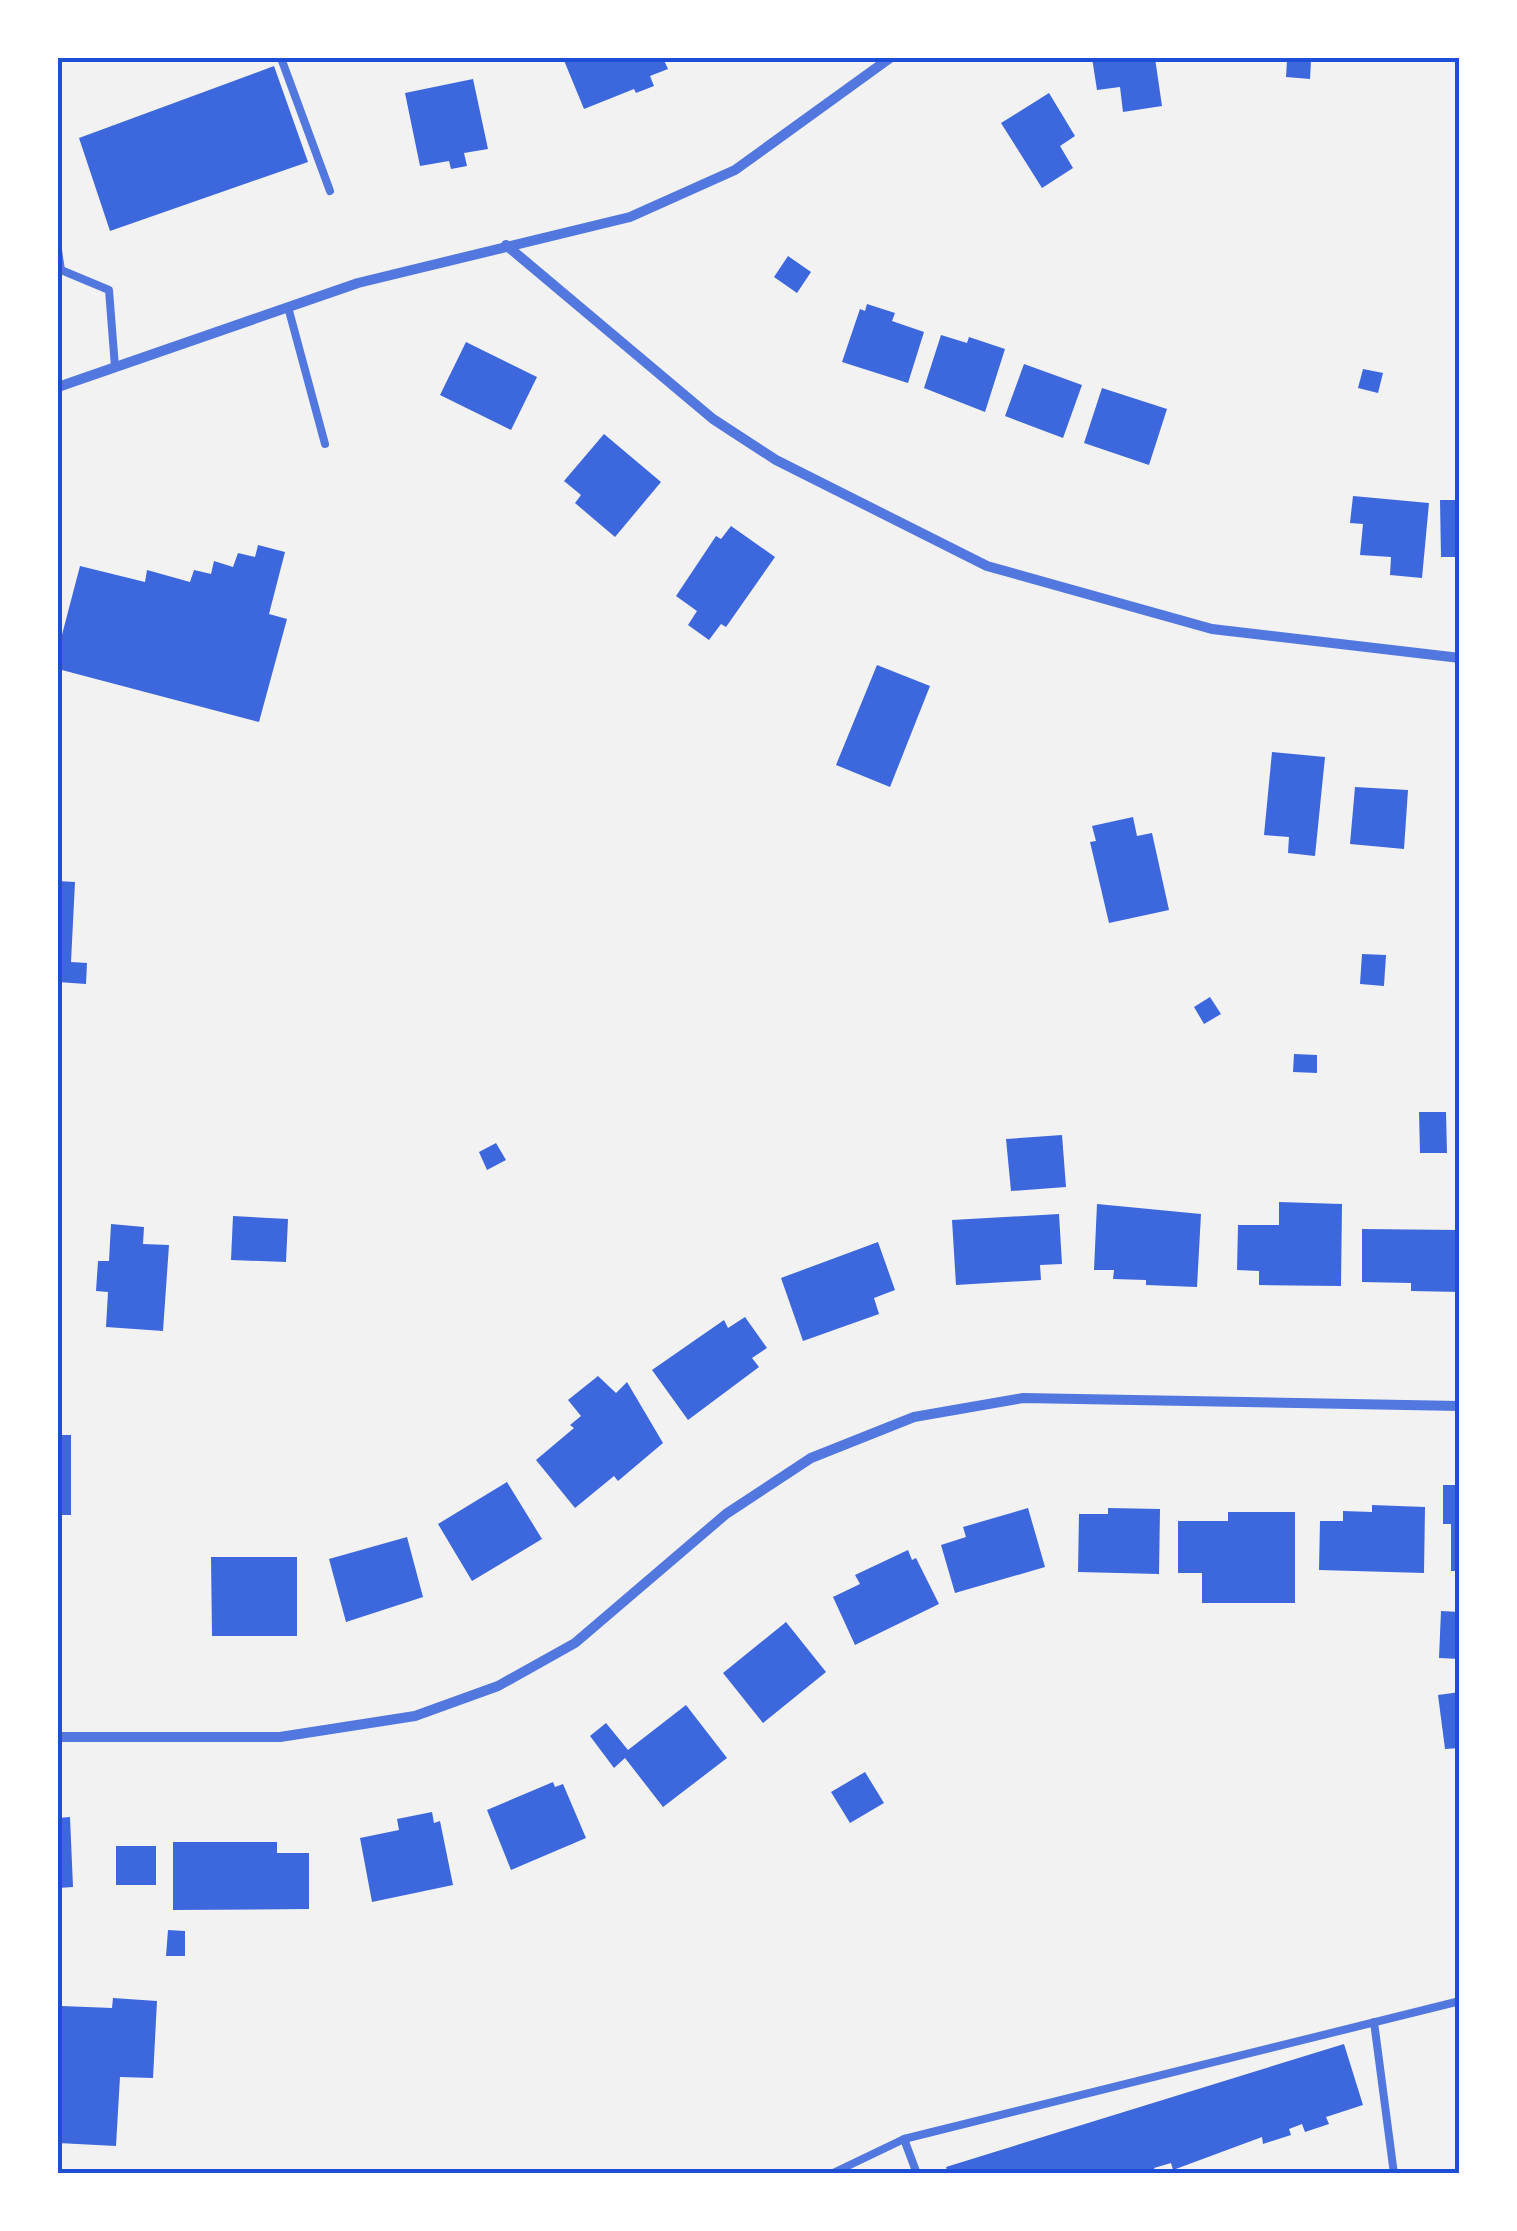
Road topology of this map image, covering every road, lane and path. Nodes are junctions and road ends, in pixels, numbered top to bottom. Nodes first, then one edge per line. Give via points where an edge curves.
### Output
1 (282, 58) edge
2 (890, 58) edge
3 (330, 191) dead end
4 (506, 246) junction
5 (58, 250) edge
6 (59, 270) edge
7 (288, 307) junction
8 (115, 367) junction
9 (58, 387) edge
10 (325, 444) dead end
11 (1460, 658) edge
12 (1460, 1406) edge
13 (58, 1737) edge
14 (1460, 2001) edge
15 (1374, 2022) junction
16 (904, 2139) junction
17 (831, 2174) edge
18 (917, 2174) edge
19 (1394, 2174) edge

1 - 3 lane
2 - 4 street via 735,170 630,216
4 - 7 street via 358,282
4 - 11 street via 713,419 776,460 987,566 1212,629
5 - 6 lane
6 - 8 lane via 108,290
7 - 8 street
7 - 10 lane
8 - 9 street
12 - 13 street via 1022,1398 914,1417 811,1458 726,1514 576,1643 481,1692 415,1716 280,1737
14 - 15 lane
15 - 16 lane
15 - 19 lane
16 - 17 lane
16 - 18 lane

